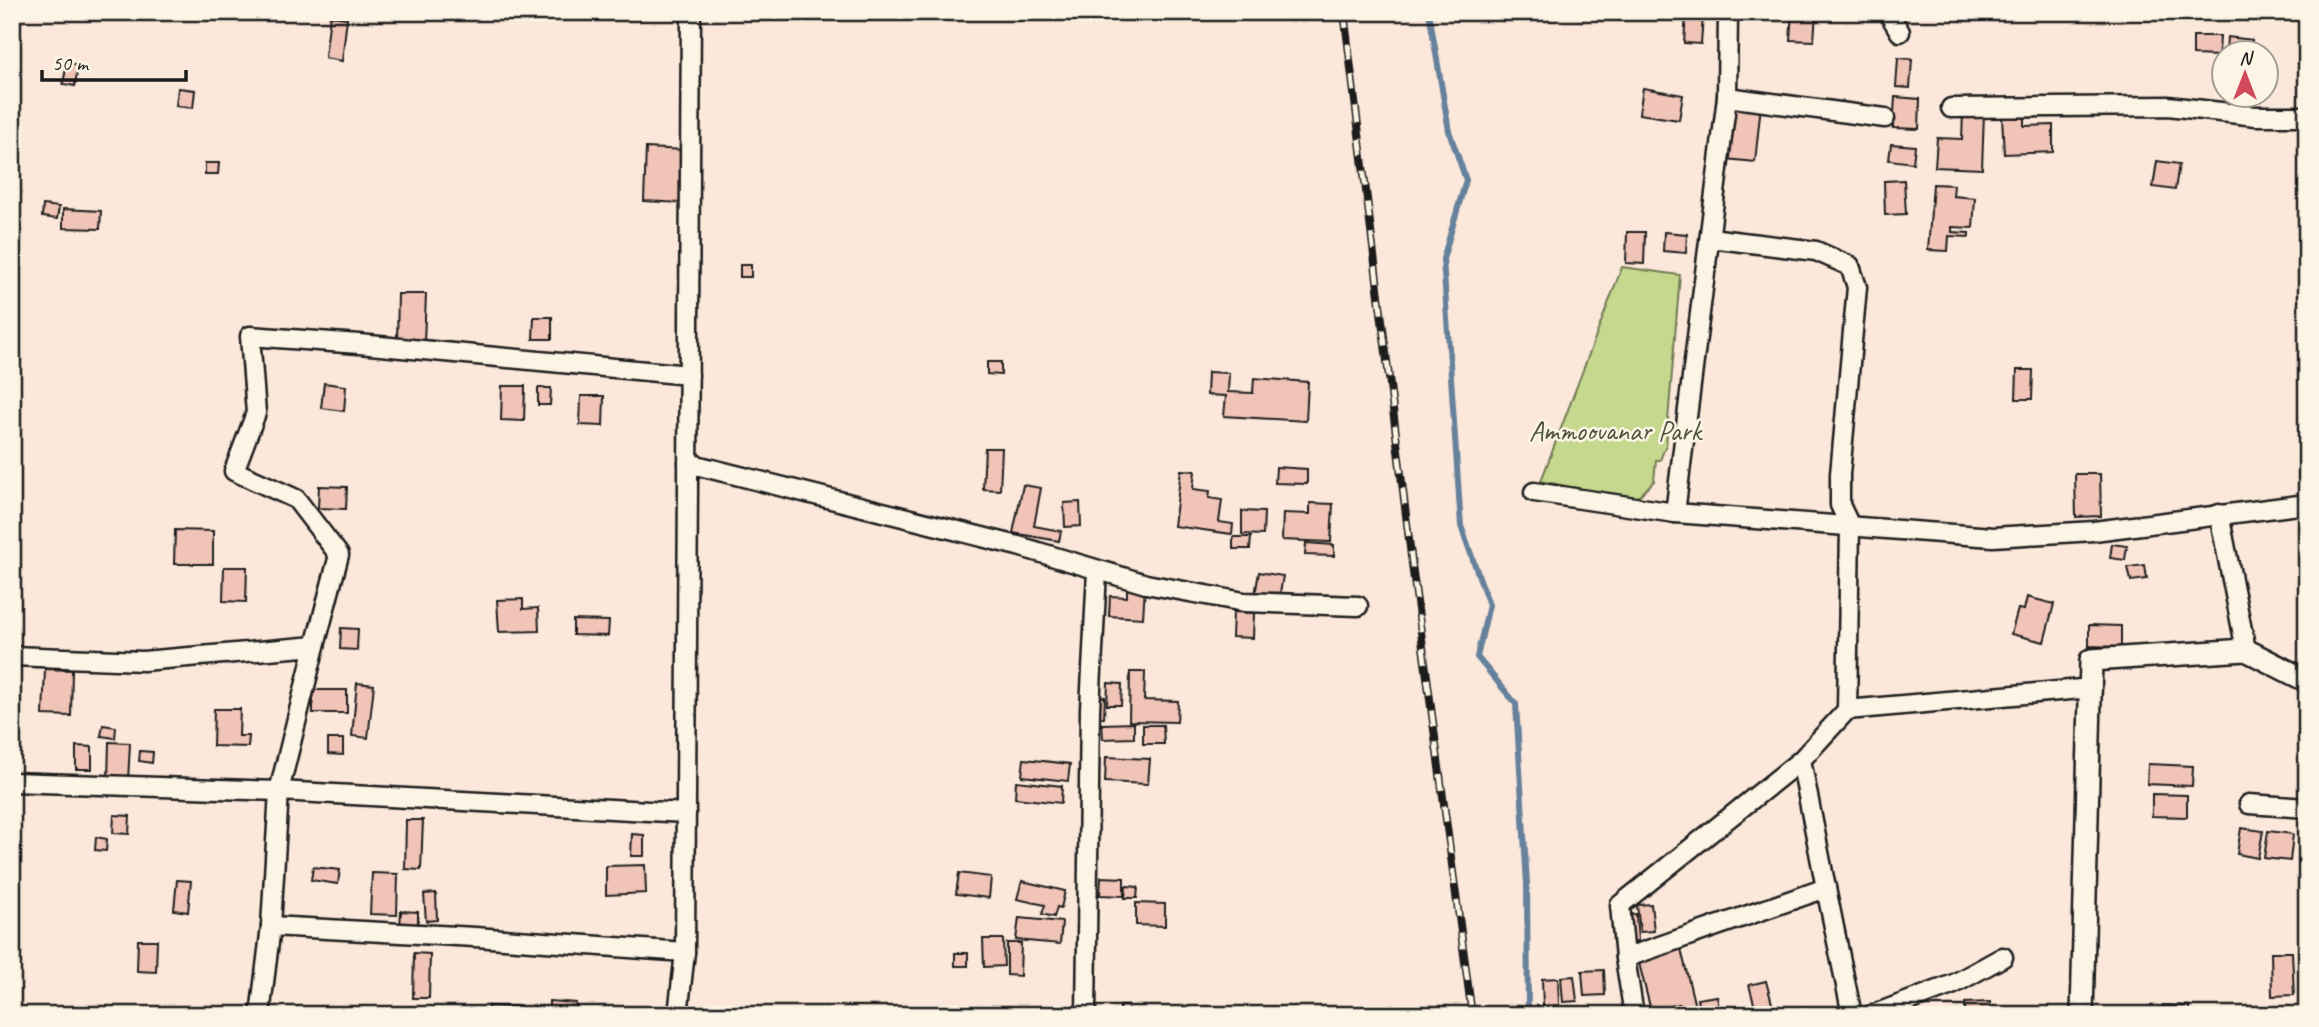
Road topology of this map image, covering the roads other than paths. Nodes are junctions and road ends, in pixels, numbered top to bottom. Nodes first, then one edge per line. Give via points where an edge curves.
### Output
1 (691, 12) edge
2 (1728, 12) edge
3 (1888, 12) edge
4 (1900, 32) dead end
5 (1727, 97) junction
6 (1951, 108) dead end
7 (2307, 116) edge
8 (1885, 118) dead end
9 (1710, 238) junction
10 (689, 375) junction
11 (688, 463) junction
12 (1534, 492) dead end
13 (2307, 504) edge
14 (1675, 513) junction
15 (2219, 514) junction
16 (1850, 526) junction
17 (1097, 570) junction
18 (1357, 606) dead end
19 (315, 646) junction
20 (2246, 650) junction
21 (12, 656) edge
22 (2307, 681) edge
23 (2092, 688) junction
24 (1847, 710) junction
25 (1801, 760) junction
26 (12, 782) edge
27 (279, 791) junction
28 (2249, 804) dead end
29 (2307, 808) edge
30 (686, 813) junction
31 (1826, 888) junction
32 (271, 926) junction
33 (685, 952) junction
34 (2003, 957) dead end
35 (1625, 958) junction
36 (260, 1015) edge
37 (678, 1015) edge
38 (1086, 1015) edge
39 (1634, 1015) edge
40 (1852, 1015) edge
41 (1872, 1015) edge
42 (2082, 1015) edge

1 - 10 street
2 - 5 street
3 - 4 street
5 - 8 street
5 - 9 street
6 - 7 street via 2168,106 2256,116
9 - 14 street
9 - 16 street via 1816,251 1850,266 1857,287 1840,474 1840,505
10 - 11 street
10 - 19 street via 250,336 256,413 234,471 296,499 339,555
11 - 17 street
11 - 30 street
12 - 14 street
13 - 15 street
14 - 16 street
15 - 16 street via 2094,531 1993,537
15 - 20 street
16 - 24 street
17 - 18 street via 1244,602
17 - 38 street via 1090,709
19 - 21 street via 143,662
19 - 27 street
20 - 22 street
20 - 23 street via 2091,660
23 - 24 street
23 - 42 street
24 - 25 street
25 - 31 street
25 - 35 street via 1619,905
26 - 27 street
27 - 30 street
27 - 32 street
28 - 29 street
30 - 33 street
31 - 35 street
31 - 40 street
32 - 33 street
32 - 36 street
33 - 37 street
34 - 41 street via 1954,984
35 - 39 street

